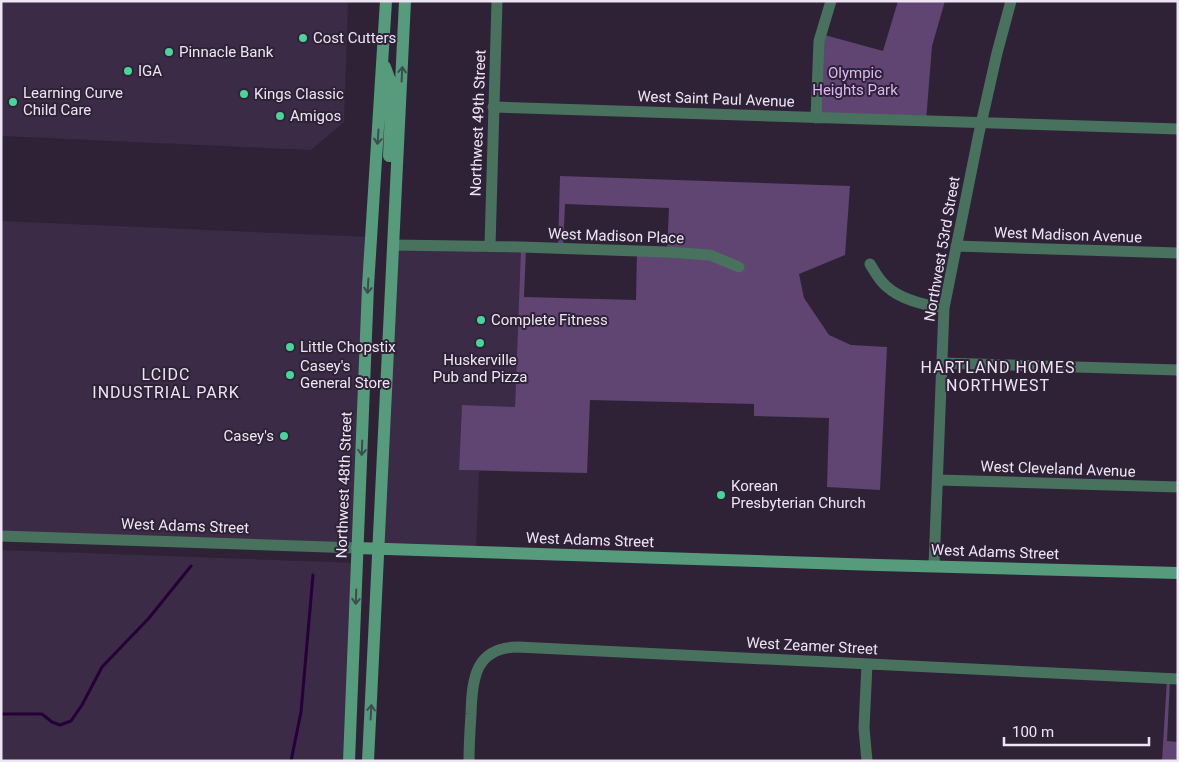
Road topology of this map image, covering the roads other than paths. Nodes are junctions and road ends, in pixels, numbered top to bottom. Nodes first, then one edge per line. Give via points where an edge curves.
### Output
1 (386, 1) edge
2 (405, 1) edge
3 (497, 1) edge
4 (831, 1) edge
5 (1011, 1) edge
6 (383, 60) junction
7 (493, 107) junction
8 (816, 118) junction
9 (982, 123) junction
10 (1178, 129) edge
11 (393, 245) junction
12 (490, 246) junction
13 (956, 246) junction
14 (1178, 254) edge
15 (870, 264) dead end
16 (738, 267) dead end
17 (944, 308) junction
18 (941, 363) junction
19 (1178, 370) edge
20 (938, 480) junction
21 (1178, 487) edge
22 (1, 536) edge
23 (357, 548) junction
24 (378, 549) junction
25 (934, 566) junction
26 (1178, 573) edge
27 (867, 664) junction
28 (1178, 679) edge
29 (349, 761) edge
30 (368, 761) edge
31 (469, 761) edge
32 (867, 761) edge

1 - 6 main road, Northwest 48th Street
11 -> 2 main road
3 - 7 street, Northwest 49th Street
4 - 8 street via 820,40
5 - 9 street, Northwest 53rd Street via 996,53
6 - 11 main road via 392,86 386,241
6 -> 23 main road, Northwest 48th Street via 371,237
7 - 8 street, West Saint Paul Avenue
7 - 12 street, Northwest 49th Street
8 - 9 street, West Saint Paul Avenue
9 - 10 street, West Saint Paul Avenue
9 - 13 street, Northwest 53rd Street
11 - 12 street
11 - 24 main road
12 - 16 street, West Madison Place via 710,255
13 - 14 street, West Madison Avenue
13 - 17 street, Northwest 53rd Street
15 - 17 street via 892,291 910,300
17 - 18 street, Northwest 53rd Street
18 - 19 street
18 - 20 street, Northwest 53rd Street
20 - 21 street, West Cleveland Avenue
20 - 25 street, Northwest 53rd Street
22 - 23 street, West Adams Street
23 - 24 main road, West Adams Street
23 -> 29 main road, Northwest 48th Street
24 - 25 main road, West Adams Street
30 -> 24 main road
25 - 26 main road, West Adams Street
27 - 28 street, West Zeamer Street
27 - 31 street, West Zeamer Street via 504,648 483,661 474,677
27 - 32 street via 864,728

